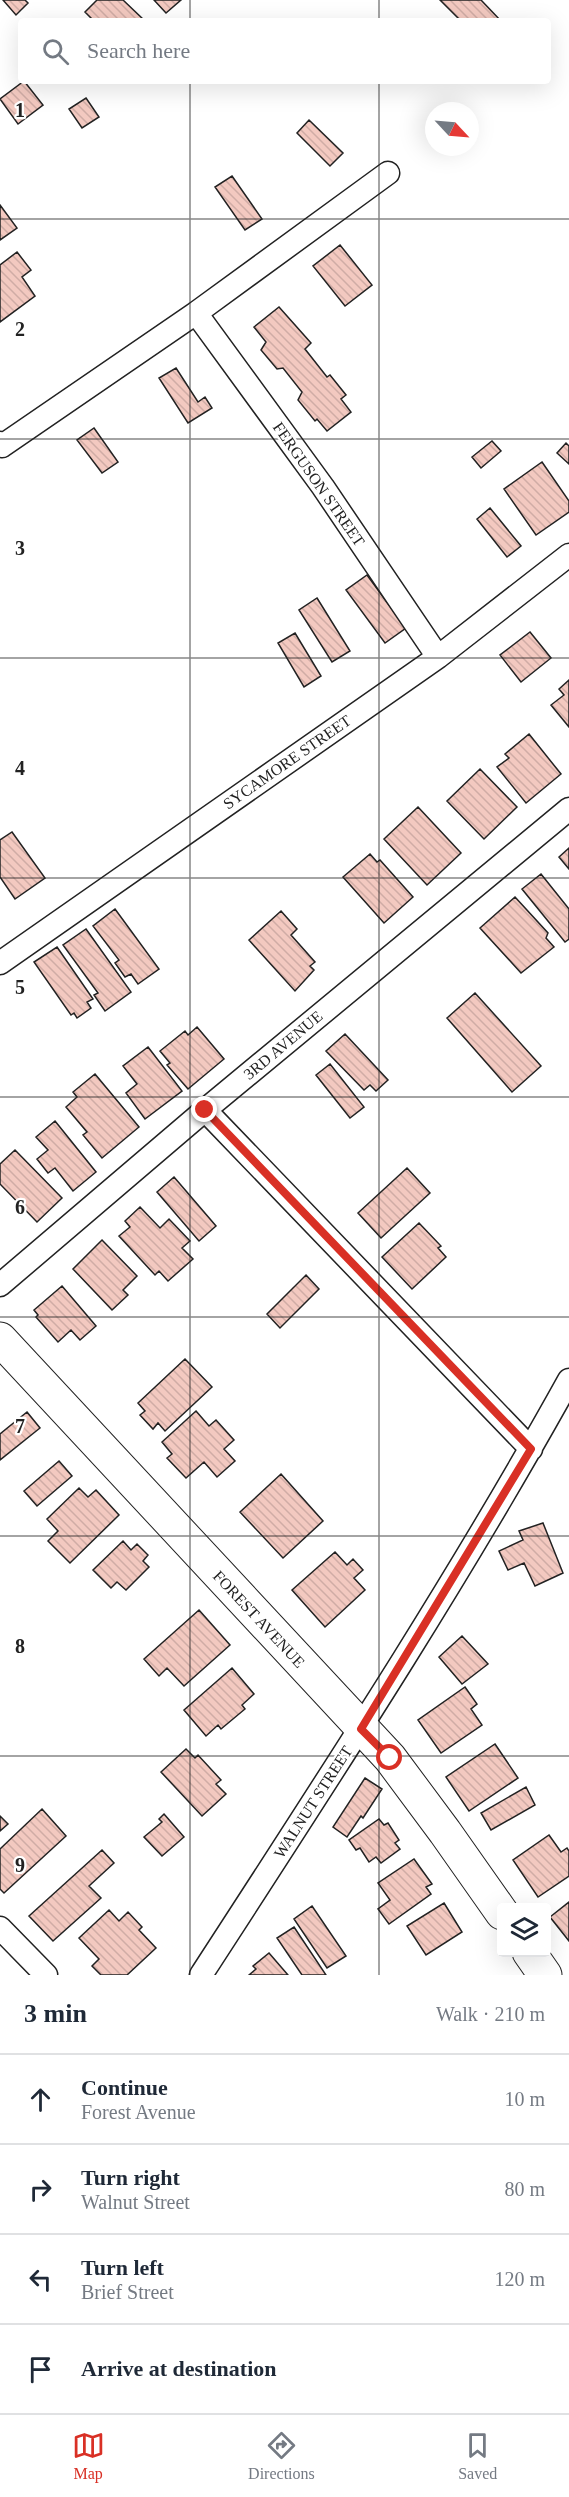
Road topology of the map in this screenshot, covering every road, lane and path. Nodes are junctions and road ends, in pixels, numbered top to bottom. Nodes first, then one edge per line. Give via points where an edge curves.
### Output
1 (388, 173) dead end
2 (196, 313) junction
3 (1, 444) edge
4 (569, 555) edge
5 (438, 657) junction
6 (569, 809) edge
7 (0, 963) edge
8 (205, 1110) junction
9 (0, 1285) edge
10 (0, 1339) edge
11 (569, 1380) edge
12 (531, 1449) junction
13 (361, 1729) junction
14 (497, 1906) edge
15 (0, 1928) edge
16 (532, 1957) edge
17 (46, 1975) edge
18 (201, 1975) edge
19 (545, 1975) edge

1 - 2 street
2 - 3 street
2 - 5 street, FERGUSON STREET via 323,487
4 - 5 street, SYCAMORE STREET
5 - 7 street, SYCAMORE STREET
6 - 8 street, 3RD AVENUE
8 - 9 street, 3RD AVENUE
8 - 12 street
10 - 13 street, FOREST AVENUE
11 - 12 street, WALNUT STREET
12 - 13 street, WALNUT STREET
13 - 14 street, FOREST AVENUE via 390,1758
13 - 18 street, WALNUT STREET
15 - 17 street
16 - 19 street

